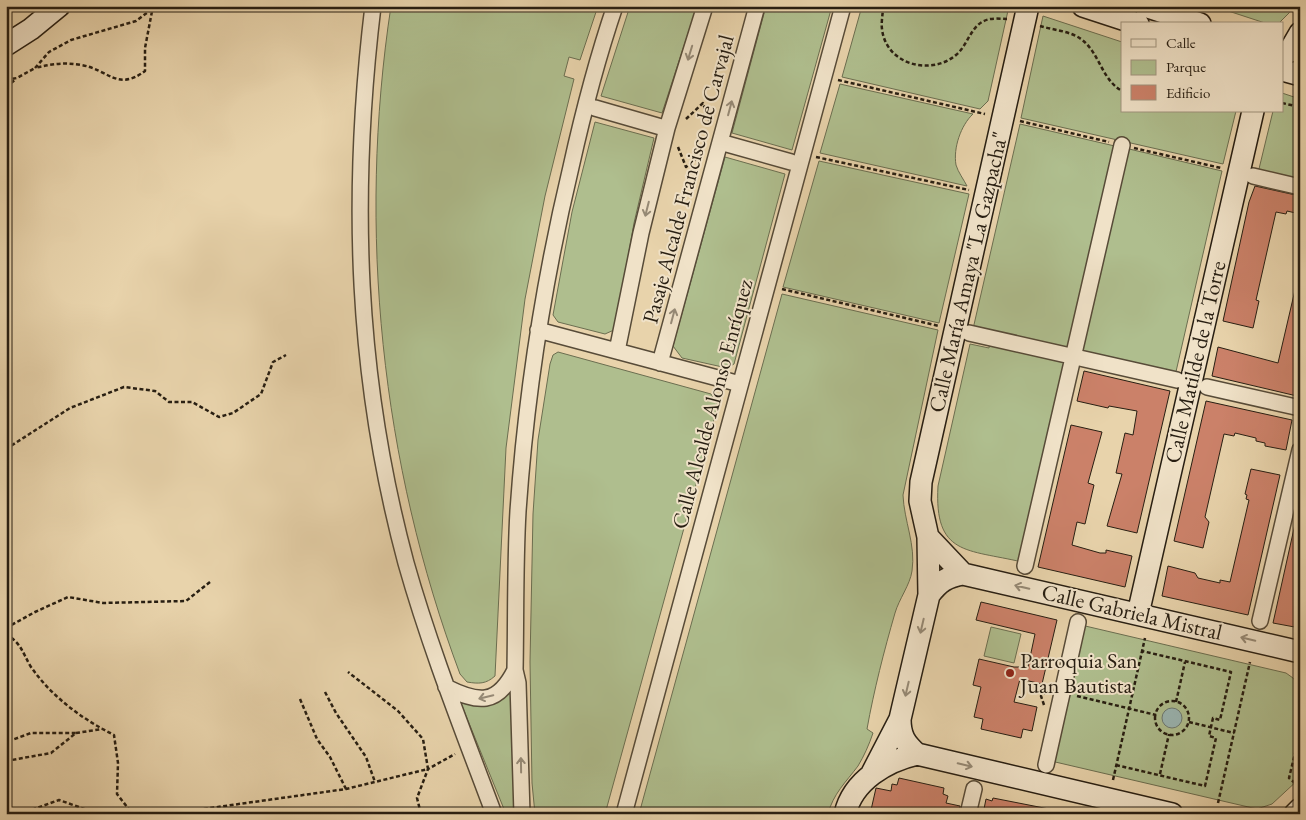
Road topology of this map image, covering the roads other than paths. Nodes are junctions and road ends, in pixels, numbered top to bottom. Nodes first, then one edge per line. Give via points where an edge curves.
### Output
1 (59, 6) edge
2 (373, 6) edge
3 (615, 6) edge
4 (705, 6) edge
5 (757, 6) edge
6 (843, 6) edge
7 (1028, 6) edge
8 (1083, 6) edge
9 (1145, 6) edge
10 (1132, 22) edge
11 (1194, 22) edge
12 (1300, 33) edge
13 (6, 44) edge
14 (1288, 57) edge
15 (1300, 75) edge
16 (595, 108) dead end
17 (1253, 112) edge
18 (661, 127) dead end
19 (727, 144) dead end
20 (1122, 145) dead end
21 (791, 162) dead end
22 (1253, 176) dead end
23 (1300, 186) edge
24 (538, 330) junction
25 (969, 333) dead end
26 (617, 351) junction
27 (1073, 357) junction
28 (660, 363) junction
29 (1177, 380) dead end
30 (740, 384) junction
31 (1207, 387) dead end
32 (1300, 408) edge
33 (1300, 450) edge
34 (928, 537) junction
35 (1025, 566) dead end
36 (963, 574) junction
37 (929, 595) junction
38 (1138, 614) junction
39 (1260, 620) dead end
40 (1078, 622) dead end
41 (1298, 651) edge
42 (515, 670) junction
43 (446, 687) junction
44 (900, 719) junction
45 (917, 754) junction
46 (1046, 765) dead end
47 (871, 775) junction
48 (974, 790) dead end
49 (1094, 805) edge
50 (1300, 809) edge
51 (494, 814) edge
52 (522, 814) edge
53 (624, 814) edge
54 (845, 814) edge
55 (968, 814) edge
56 (1172, 814) edge
57 (1295, 814) edge

1 - 13 street
2 - 43 street via 360,134 358,222 361,295 375,412 390,493 406,562
3 - 24 street via 560,209
4 -> 26 street, Pasaje Alcalde Francisco de Carvajal via 667,128
28 -> 5 street, Pasaje Alcalde Francisco de Carvajal
6 - 30 street, Calle Alcalde Alonso Enríquez
7 - 34 street, Calle María Amaya "La Gazpacha" via 921,482 921,507
8 - 10 street
9 - 11 street
12 - 14 street
14 - 15 street
16 - 18 street
17 - 38 street, Calle Matilde de la Torre
19 - 21 street
20 - 27 street
22 - 23 street
24 - 26 street
24 - 42 street via 518,513
25 - 27 street
26 - 28 street
27 - 29 street
27 - 35 street
28 - 30 street
30 - 53 street, Calle Alcalde Alonso Enríquez
31 - 32 street
33 - 39 street
34 - 36 street
34 - 37 street, Calle María Amaya "La Gazpacha"
36 - 37 street via 948,576 937,583
38 -> 36 street, Calle Gabriela Mistral
37 -> 44 street, Calle María Amaya "La Gazpacha"
41 -> 38 street, Calle Gabriela Mistral
40 - 46 street
42 -> 43 street via 498,694 486,699 476,699
52 -> 42 street
43 - 51 street
44 - 45 street via 900,733
44 - 47 street
45 - 47 street via 901,758
45 -> 49 street
47 - 54 street via 857,789
48 - 55 street
49 - 56 street
50 - 57 street

